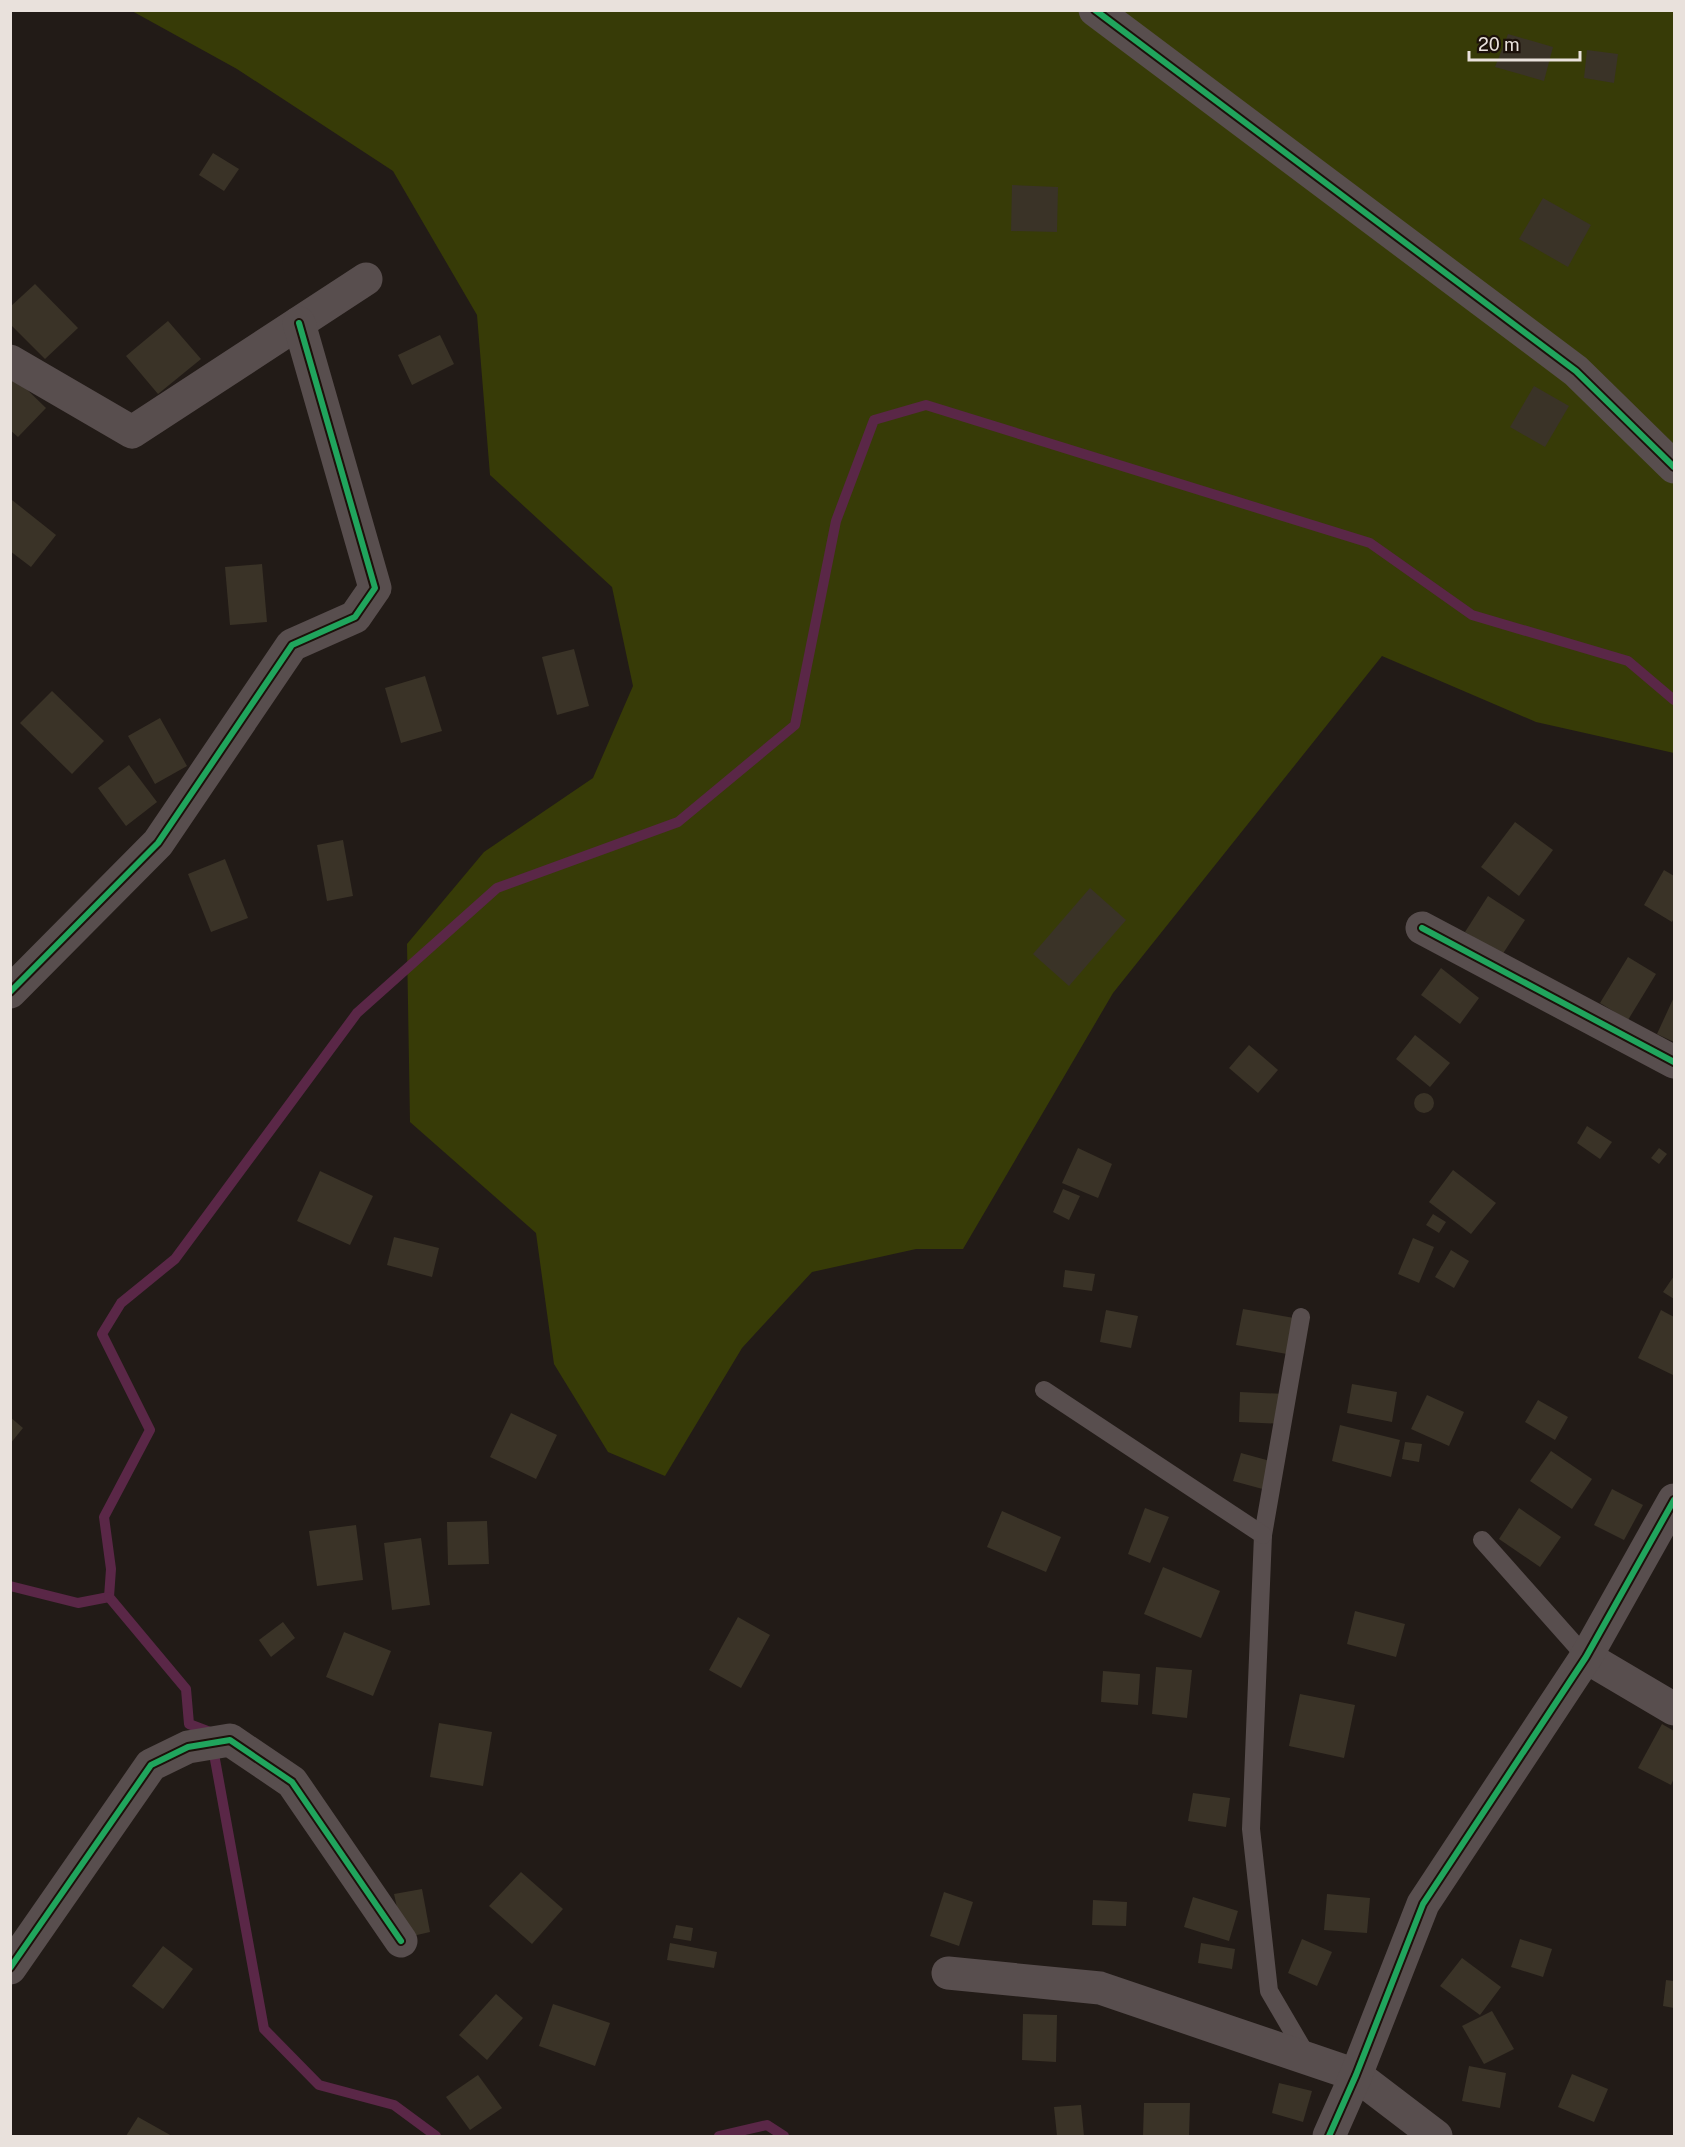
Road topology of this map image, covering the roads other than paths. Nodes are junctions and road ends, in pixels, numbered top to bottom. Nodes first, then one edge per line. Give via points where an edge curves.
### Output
1 (1095, 10) edge
2 (366, 279) dead end
3 (299, 323) junction
4 (10, 361) edge
5 (1674, 467) edge
6 (1422, 928) dead end
7 (10, 992) edge
8 (1674, 1062) edge
9 (1301, 1317) dead end
10 (1044, 1390) dead end
11 (1674, 1500) edge
12 (1263, 1535) junction
13 (1482, 1540) dead end
14 (1586, 1657) junction
15 (1674, 1709) edge
16 (401, 1941) dead end
17 (10, 1968) edge
18 (948, 1973) dead end
19 (1308, 2058) junction
20 (1356, 2075) junction
21 (1329, 2136) edge
22 (1436, 2136) edge

1 - 5 street via 1576,371
2 - 3 street
3 - 4 street via 132,432
3 - 7 street via 375,588 355,616 292,645 158,843
6 - 8 street
9 - 12 lane
10 - 12 lane
11 - 14 street
12 - 19 lane via 1251,1829 1269,1991
13 - 14 lane
14 - 15 street
14 - 20 street via 1423,1904
16 - 17 street via 292,1782 231,1740 188,1747 151,1765
18 - 19 street via 1100,1988
19 - 20 street
20 - 21 street
20 - 22 street

